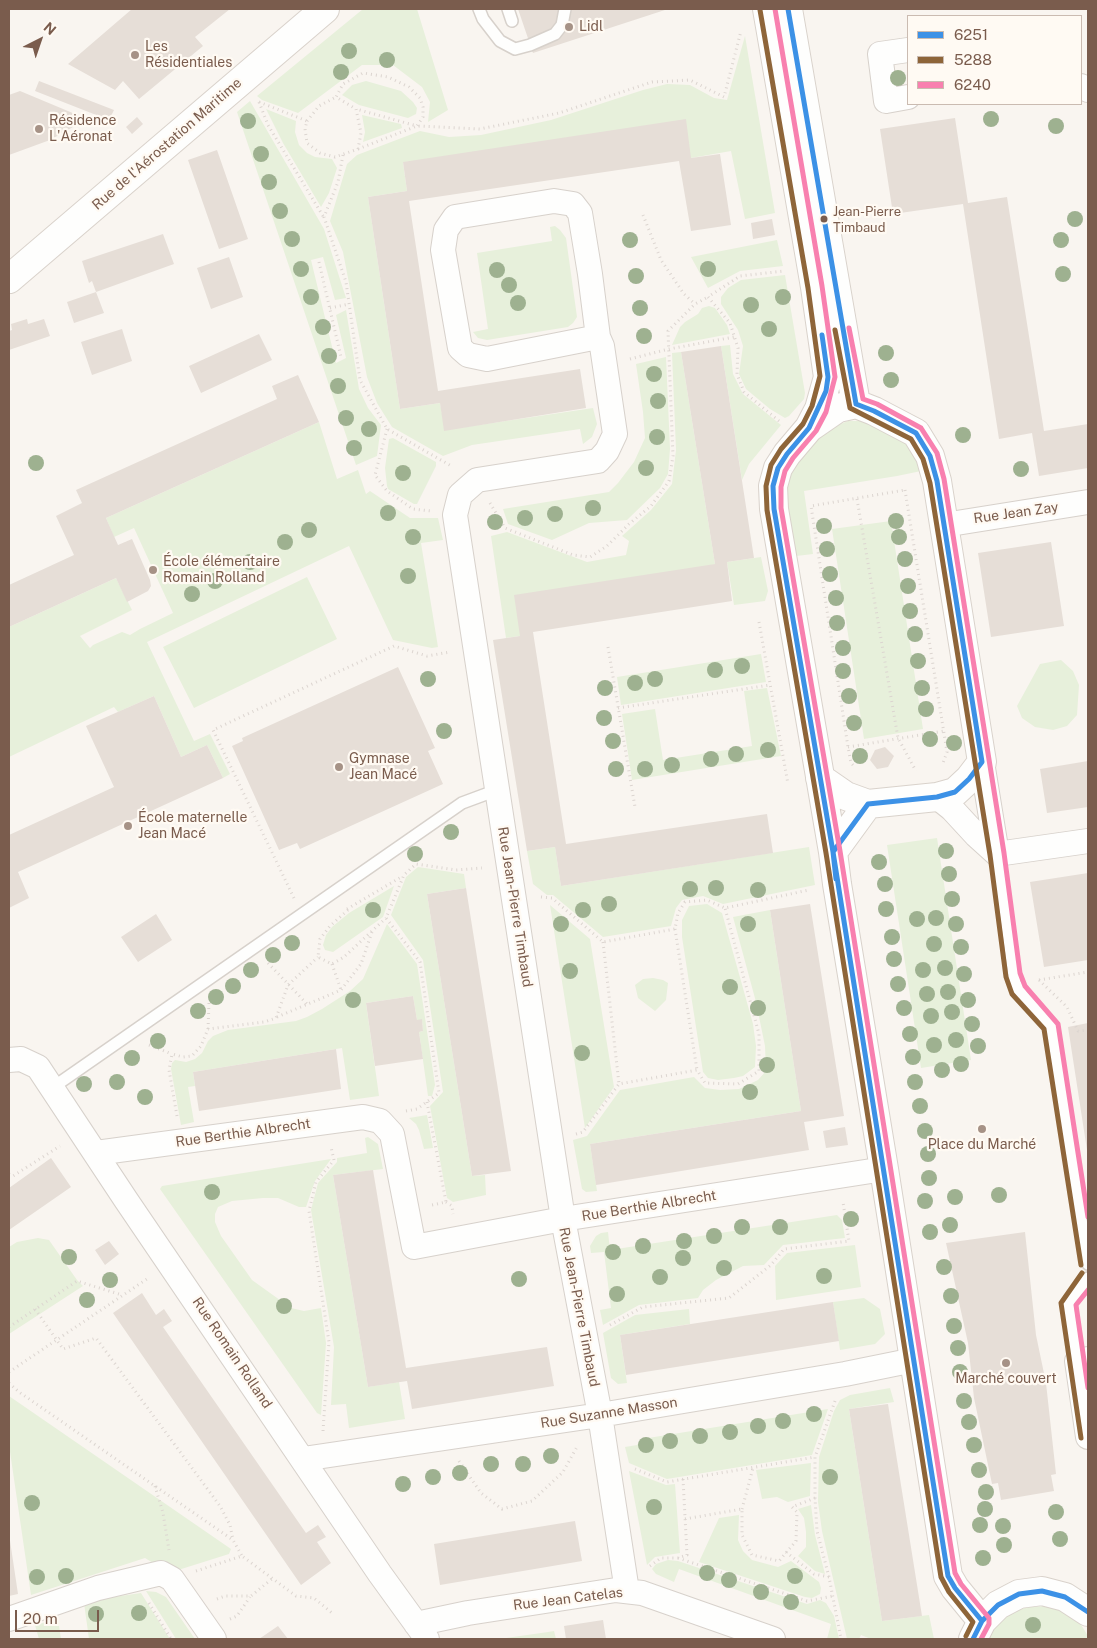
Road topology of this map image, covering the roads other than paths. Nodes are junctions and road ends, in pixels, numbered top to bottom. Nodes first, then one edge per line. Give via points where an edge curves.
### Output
1 (325, 9) edge
2 (479, 9) edge
3 (508, 9) edge
4 (565, 9) edge
5 (778, 13) edge
6 (512, 21) dead end
7 (907, 50) edge
8 (907, 97) edge
9 (9, 279) edge
10 (598, 337) junction
11 (856, 404) junction
12 (804, 433) junction
13 (1088, 502) edge
14 (944, 525) junction
15 (982, 762) junction
16 (820, 778) junction
17 (497, 790) junction
18 (930, 798) junction
19 (868, 804) junction
20 (1088, 841) edge
21 (833, 852) junction
22 (997, 854) junction
23 (9, 1060) edge
24 (52, 1088) junction
25 (96, 1153) junction
26 (884, 1169) junction
27 (563, 1218) junction
28 (1088, 1264) edge
29 (1088, 1278) edge
30 (914, 1360) junction
31 (1082, 1360) edge
32 (600, 1415) junction
33 (1088, 1437) edge
34 (303, 1459) junction
35 (634, 1592) junction
36 (1088, 1612) edge
37 (9, 1619) edge
38 (977, 1630) edge
39 (421, 1632) edge
40 (214, 1639) edge
41 (773, 1639) edge

1 - 9 street, Rue de l'Aérostation Maritime
2 - 4 lane via 500,41 515,48 555,34 562,25
3 - 6 lane
5 - 11 street
5 - 12 street via 828,378 819,409
7 - 8 street via 880,54 886,101
10 - 10 street via 580,214 572,204 554,201 455,217 446,230 443,250 460,348 468,355 487,359
10 - 17 street, Rue Jean-Pierre Timbaud via 616,434 607,451 598,461 477,480 460,495 455,515
11 - 12 street via 838,408
11 - 14 street via 916,434 930,456
12 - 16 street via 778,468 773,486 774,508
13 - 14 street, Rue Jean Zay
14 - 15 street
15 - 18 street via 963,786 954,792
15 - 22 street
16 - 19 street via 846,796
16 - 21 street
17 - 24 lane via 462,802
17 - 27 street, Rue Jean-Pierre Timbaud
18 - 19 street
18 - 22 street via 952,809
19 - 21 street
20 - 22 street
21 - 26 street
22 - 28 lane via 1016,983 1023,996 1052,1026
23 - 24 street, Rue Romain Rolland via 21,1059 38,1067
24 - 25 street, Rue Romain Rolland
25 - 27 street, Rue Berthie Albrecht via 363,1117 380,1121 392,1134 414,1247
25 - 34 street, Rue Romain Rolland
26 - 27 street, Rue Berthie Albrecht
26 - 30 street
27 - 32 street, Rue Jean-Pierre Timbaud
29 - 31 lane via 1068,1303
30 - 32 street, Rue Suzanne Masson
30 - 38 street via 948,1576
31 - 33 street
32 - 34 street, Rue Suzanne Masson
32 - 35 street, Rue Jean-Pierre Timbaud
34 - 39 street, Rue Romain Rolland
35 - 39 street, Rue Jean Catelas via 616,1590 468,1613
35 - 41 street, Rue Jean Catelas
36 - 38 street via 1065,1597 1042,1592 1019,1594 998,1605
37 - 40 street via 98,1588 161,1573 172,1578

